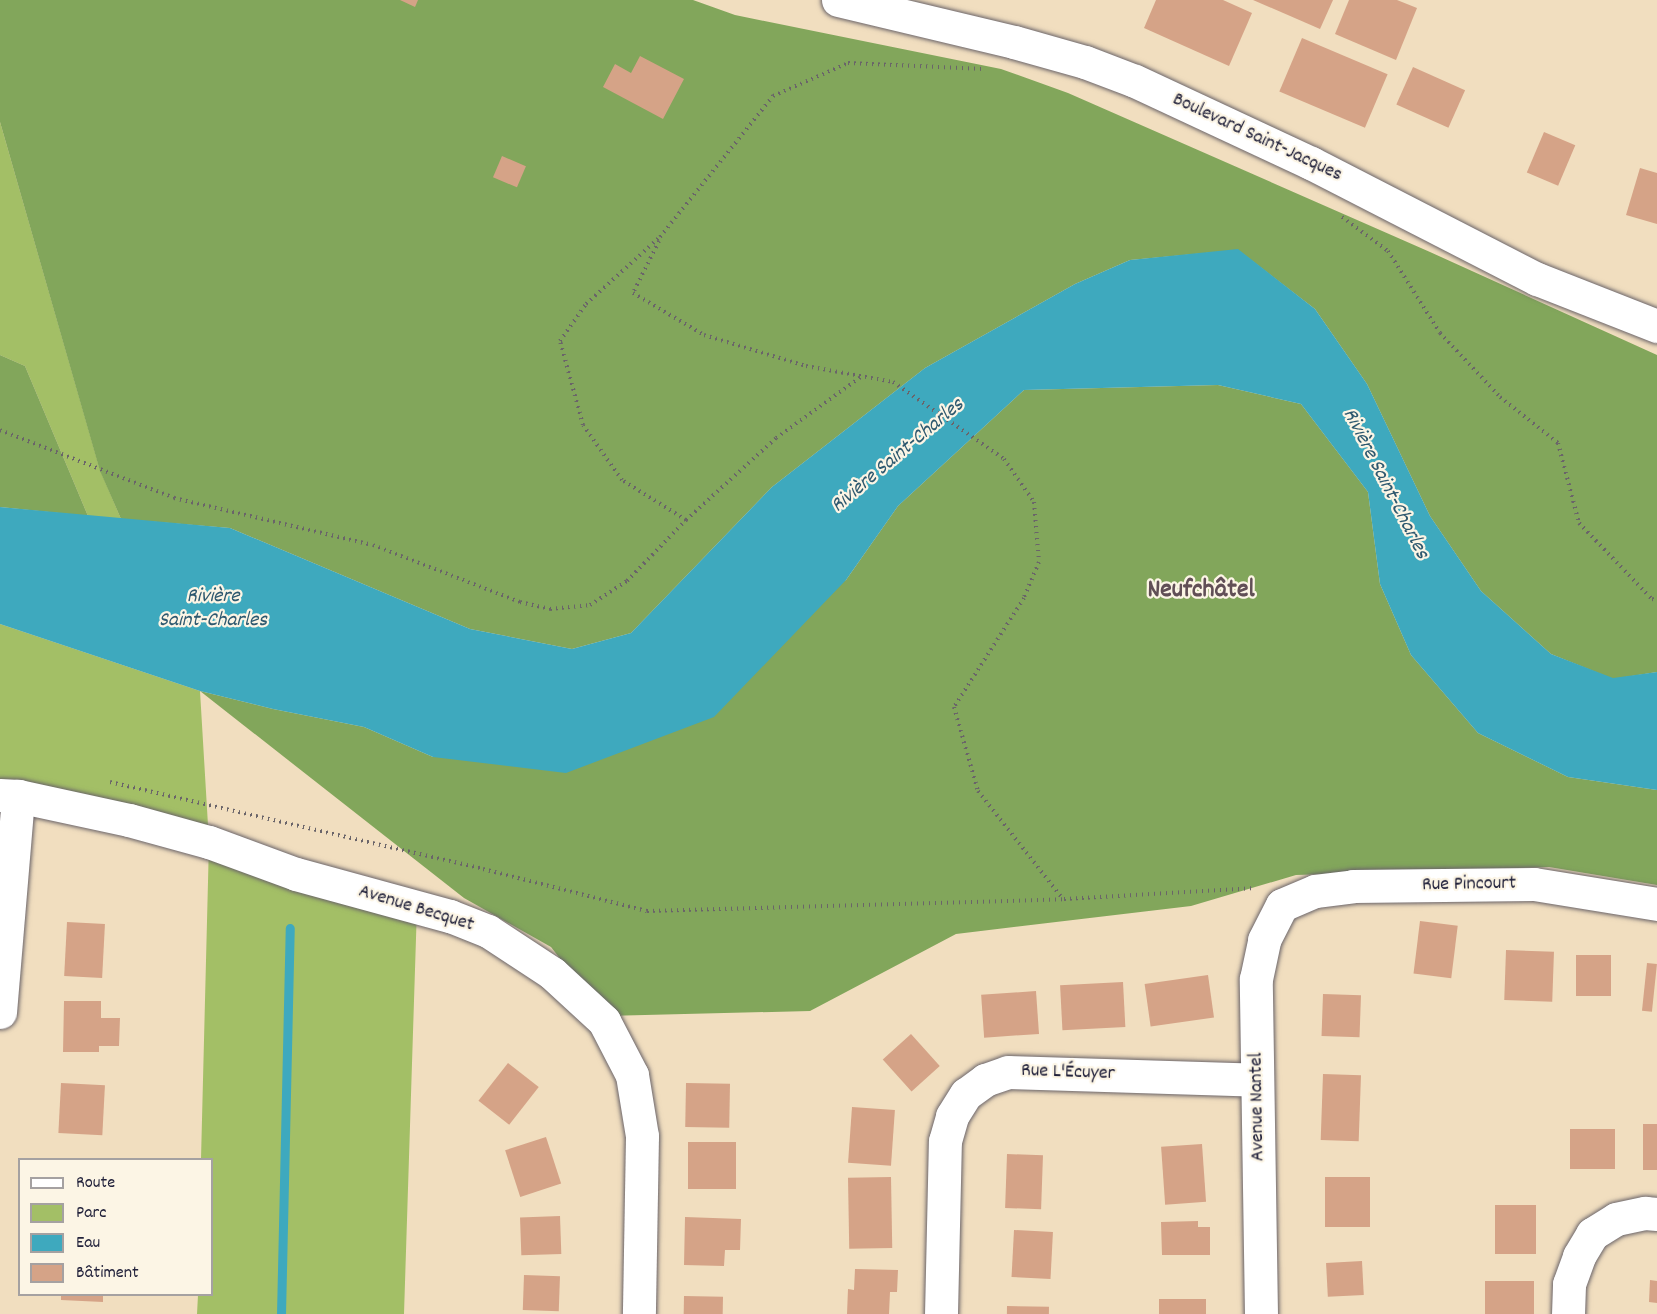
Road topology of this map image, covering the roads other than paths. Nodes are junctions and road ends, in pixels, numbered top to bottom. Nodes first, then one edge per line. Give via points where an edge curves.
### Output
1 (838, 0) edge
2 (1657, 326) edge
3 (9, 795) edge
4 (1657, 904) edge
5 (1282, 905) joint
6 (0, 1012) edge
7 (1257, 1080) junction
8 (1657, 1214) edge
9 (639, 1314) edge
10 (941, 1314) edge
11 (1261, 1314) edge
12 (1568, 1314) edge

1 - 2 street, Boulevard Saint-Jacques via 1014,42 1135,81 1311,163 1537,279
3 - 6 street
3 - 9 street, Avenue Becquet via 129,820 209,842 296,874 450,916 488,931 552,973 604,1021 632,1075 642,1136
4 - 5 street, Rue Pincourt via 1534,884 1353,886 1315,891
5 - 7 street, Avenue Nantel via 1264,940 1256,979
7 - 10 street, Rue L'Écuyer via 1008,1071 985,1080 966,1094 952,1116 945,1141
7 - 11 street, Avenue Nantel
8 - 12 street via 1616,1219 1592,1234 1569,1284

